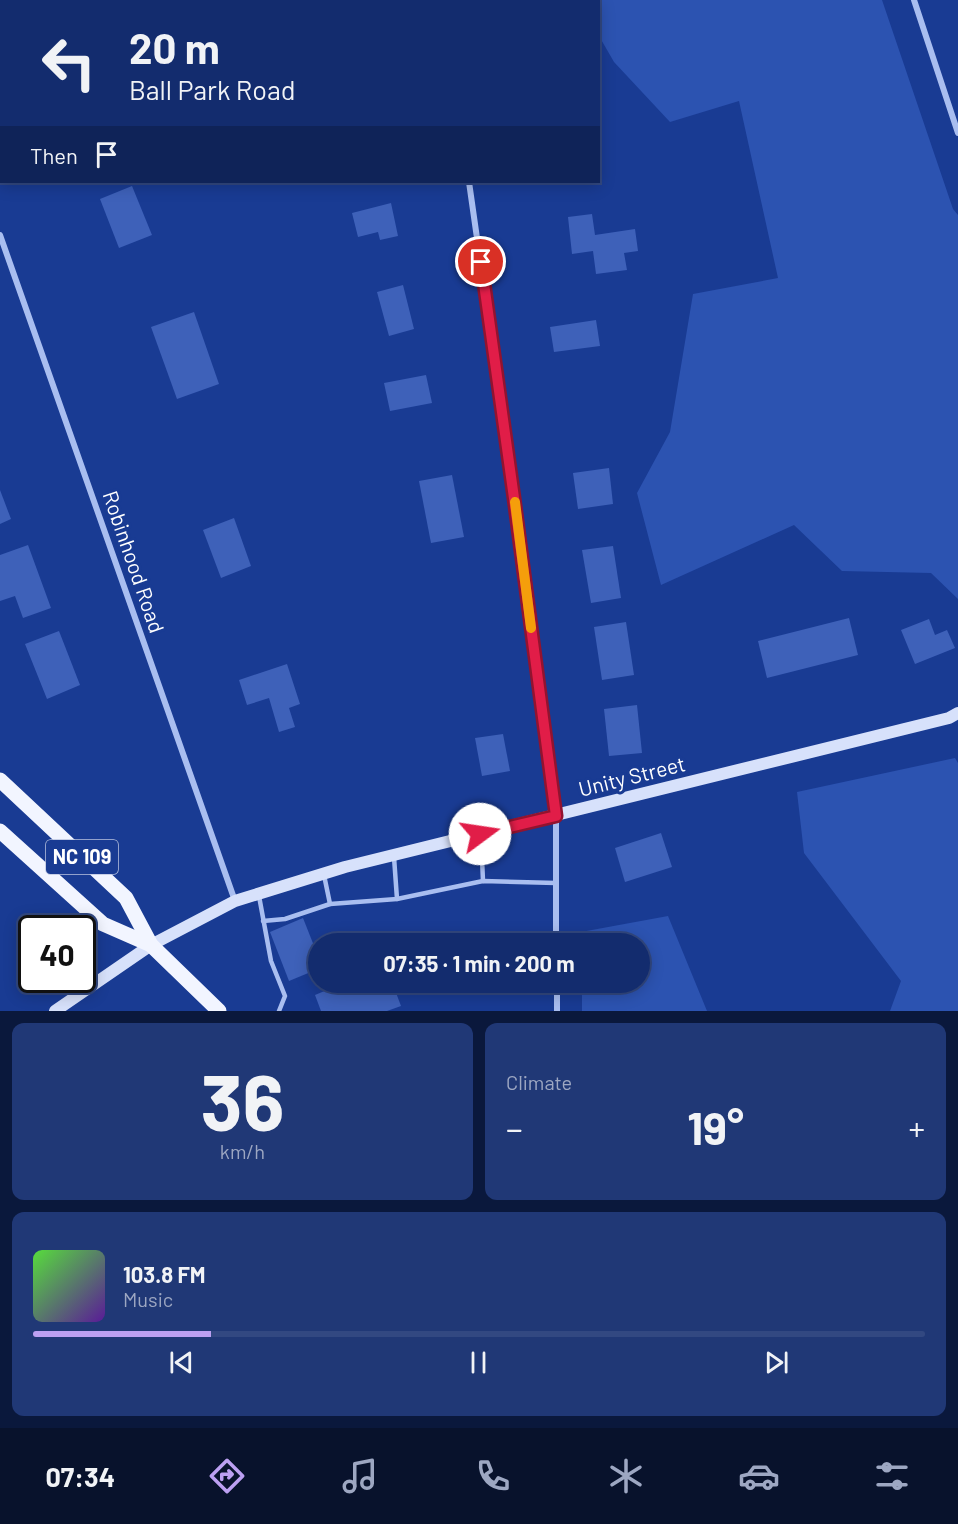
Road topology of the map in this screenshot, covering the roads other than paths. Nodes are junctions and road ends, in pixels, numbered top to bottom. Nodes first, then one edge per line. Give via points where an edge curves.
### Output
1 (914, 0) edge
2 (958, 133) edge
3 (469, 183) edge
4 (0, 235) edge
5 (958, 714) edge
6 (0, 780) edge
7 (556, 816) junction
8 (0, 831) edge
9 (480, 834) junction
10 (393, 855) junction
11 (324, 873) junction
12 (483, 881) junction
13 (556, 883) junction
14 (258, 893) junction
15 (397, 899) junction
16 (234, 901) junction
17 (330, 904) junction
18 (263, 921) junction
19 (556, 933) edge
20 (151, 945) junction
21 (556, 993) edge
22 (55, 1011) edge
23 (219, 1011) edge
24 (279, 1011) edge
25 (557, 1011) edge

1 - 2 street
3 - 7 street
4 - 16 street, Robinhood Road
5 - 7 street, Unity Street
6 - 20 main road, NC 109 via 126,898
7 - 9 street, Unity Street
7 - 13 street
8 - 20 main road, NC 109 via 103,924
9 - 10 street, Unity Street
9 - 12 lane
10 - 11 street, Unity Street
10 - 15 lane
11 - 14 street, Unity Street
11 - 17 lane
12 - 13 lane
12 - 15 lane
13 - 19 street
14 - 16 street, Unity Street
14 - 18 lane
15 - 17 lane
16 - 20 street, Unity Street
17 - 18 lane via 285,919
18 - 24 lane via 271,961 285,996
20 - 22 street, Unity Street
20 - 23 main road, NC 109
21 - 25 street

